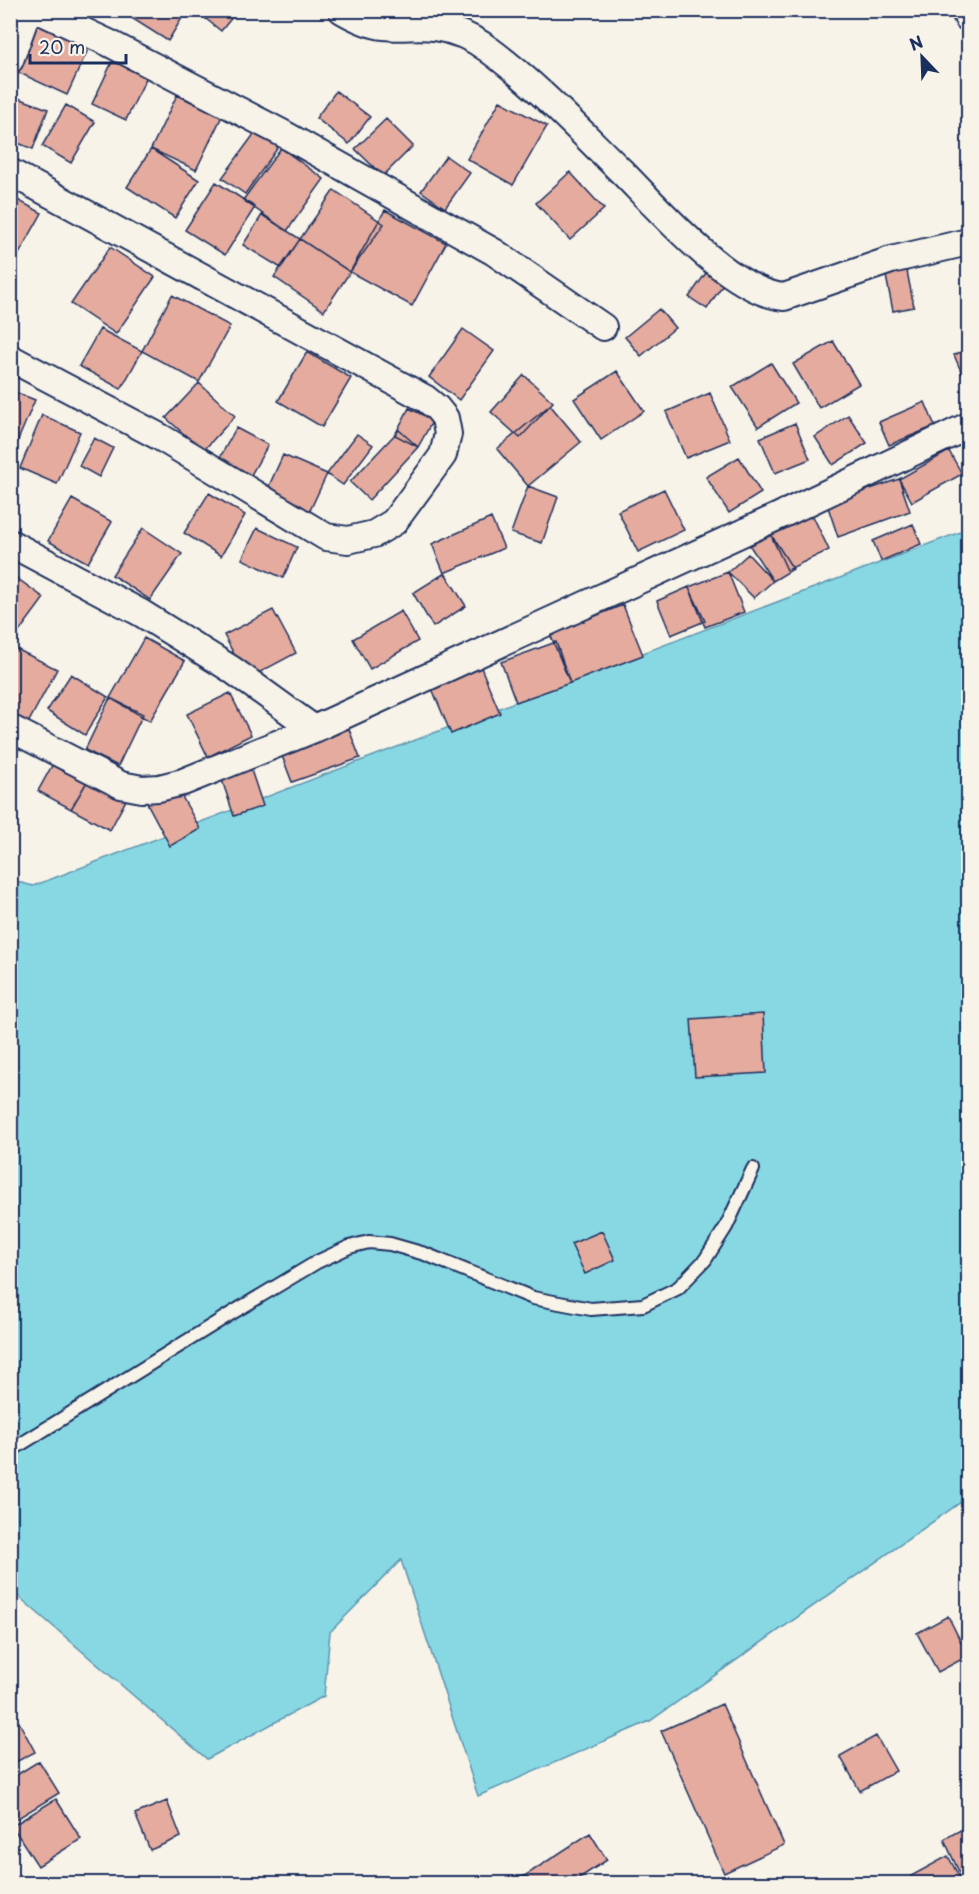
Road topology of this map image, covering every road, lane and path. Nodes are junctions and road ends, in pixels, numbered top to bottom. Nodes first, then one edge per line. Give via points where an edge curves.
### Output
1 (28, 10) edge
2 (38, 10) edge
3 (342, 10) edge
4 (964, 10) edge
5 (969, 18) edge
6 (10, 60) edge
7 (10, 172) edge
8 (969, 242) edge
9 (603, 327) dead end
10 (10, 358) edge
11 (969, 426) edge
12 (10, 543) edge
13 (10, 728) edge
14 (314, 729) junction
15 (753, 1168) dead end
16 (10, 1451) edge

1 - 6 street
2 - 9 street via 282,133 474,240
3 - 8 street via 382,26 434,27 463,34 486,48 520,74 700,249 737,279 771,296 784,297 891,260
4 - 5 street
7 - 10 street via 426,399 445,418 448,434 443,455 394,522 374,534 348,540 326,537 160,437
11 - 14 street
12 - 14 street via 141,613 231,669
13 - 14 street via 121,785 142,789 183,782
15 - 16 lane via 726,1227 705,1260 678,1288 643,1305 591,1309 533,1298 425,1254 390,1244 369,1242 349,1246 232,1313

